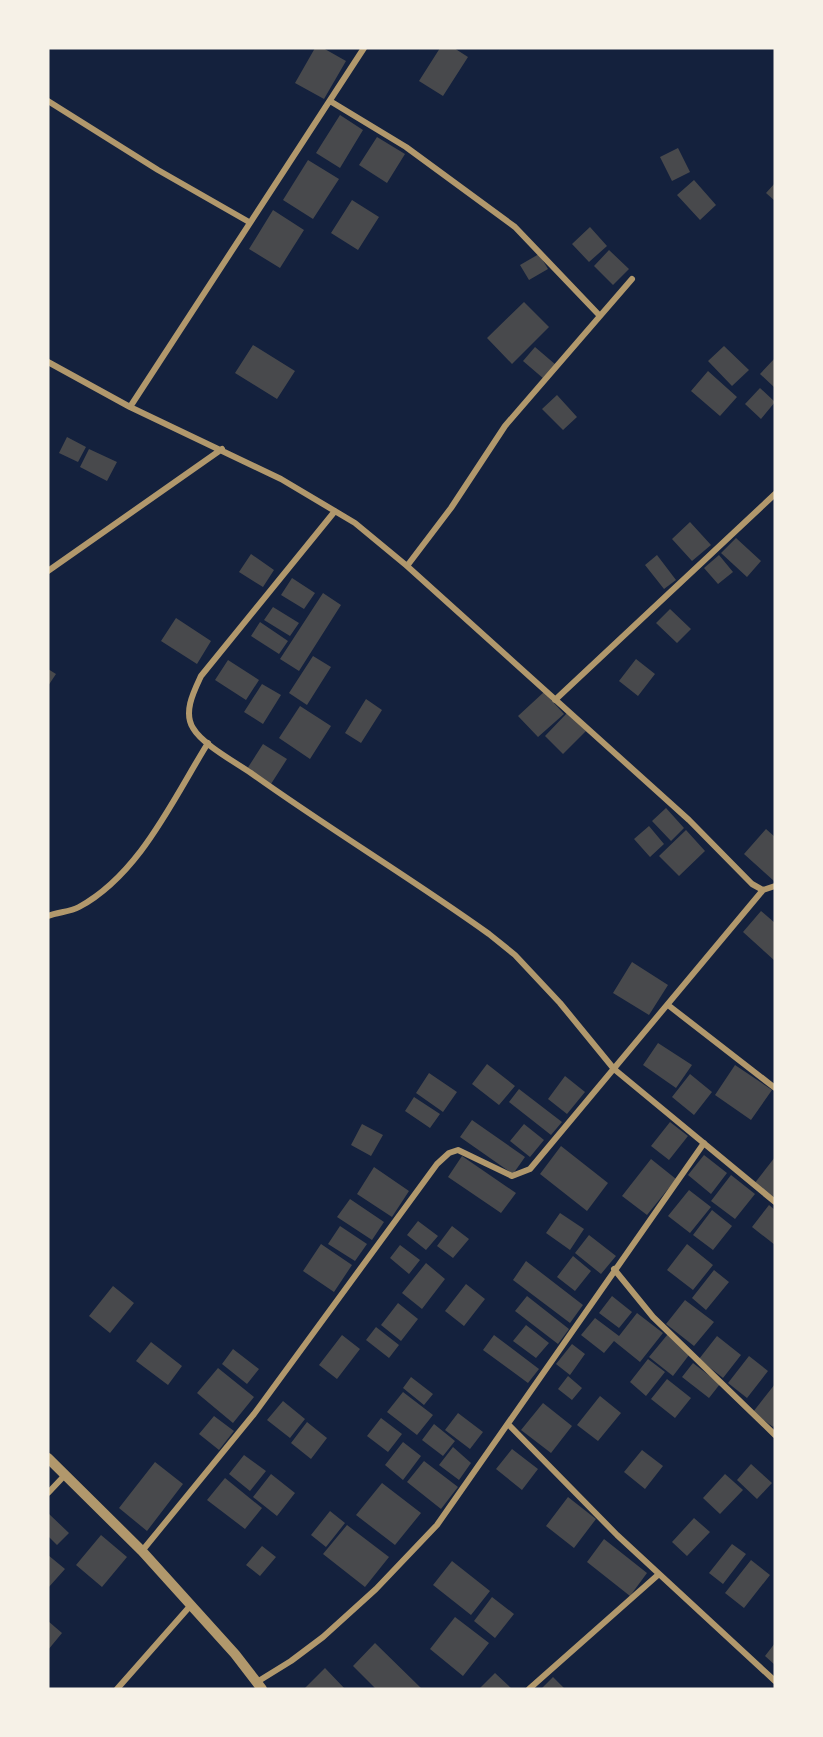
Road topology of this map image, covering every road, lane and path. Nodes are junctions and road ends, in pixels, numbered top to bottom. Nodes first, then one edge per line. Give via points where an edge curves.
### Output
1 (364, 48) edge
2 (48, 100) edge
3 (330, 101) junction
4 (249, 222) junction
5 (632, 279) dead end
6 (600, 316) junction
7 (48, 362) edge
8 (130, 407) junction
9 (222, 449) junction
10 (775, 494) edge
11 (335, 511) junction
12 (407, 566) junction
13 (48, 572) edge
14 (555, 699) junction
15 (208, 742) junction
16 (775, 886) edge
17 (763, 890) junction
18 (48, 916) edge
19 (668, 1005) junction
20 (614, 1069) junction
21 (775, 1088) edge
22 (704, 1143) junction
23 (775, 1202) edge
24 (614, 1269) junction
25 (508, 1424) junction
26 (775, 1435) edge
27 (48, 1458) edge
28 (65, 1475) junction
29 (48, 1493) edge
30 (142, 1551) junction
31 (659, 1574) junction
32 (191, 1605) junction
33 (775, 1681) edge
34 (260, 1685) edge
35 (117, 1689) edge
36 (529, 1689) edge

1 - 3 street
2 - 4 street
3 - 4 street
3 - 6 street via 406,147 515,227
4 - 8 street
5 - 6 street
6 - 12 street via 505,426
7 - 8 street
8 - 9 street
9 - 11 street
9 - 13 street
10 - 14 street
11 - 12 street
11 - 15 street via 201,676 189,712 193,728
12 - 14 street
14 - 17 street via 689,820 752,884
15 - 18 street via 150,837 124,870 77,908
15 - 20 street via 489,934 515,955 560,1003
16 - 17 street
17 - 19 street
19 - 20 street
19 - 21 street
20 - 22 street
20 - 30 street via 543,1157 521,1175 512,1176 458,1150 437,1164 254,1414
22 - 23 street
22 - 24 street
24 - 25 street
24 - 26 street via 653,1317
25 - 31 street
25 - 34 street via 436,1524 376,1588 323,1637
27 - 28 street
28 - 29 street
28 - 30 street
30 - 32 street
31 - 33 street
31 - 36 street
32 - 34 street
32 - 35 street

